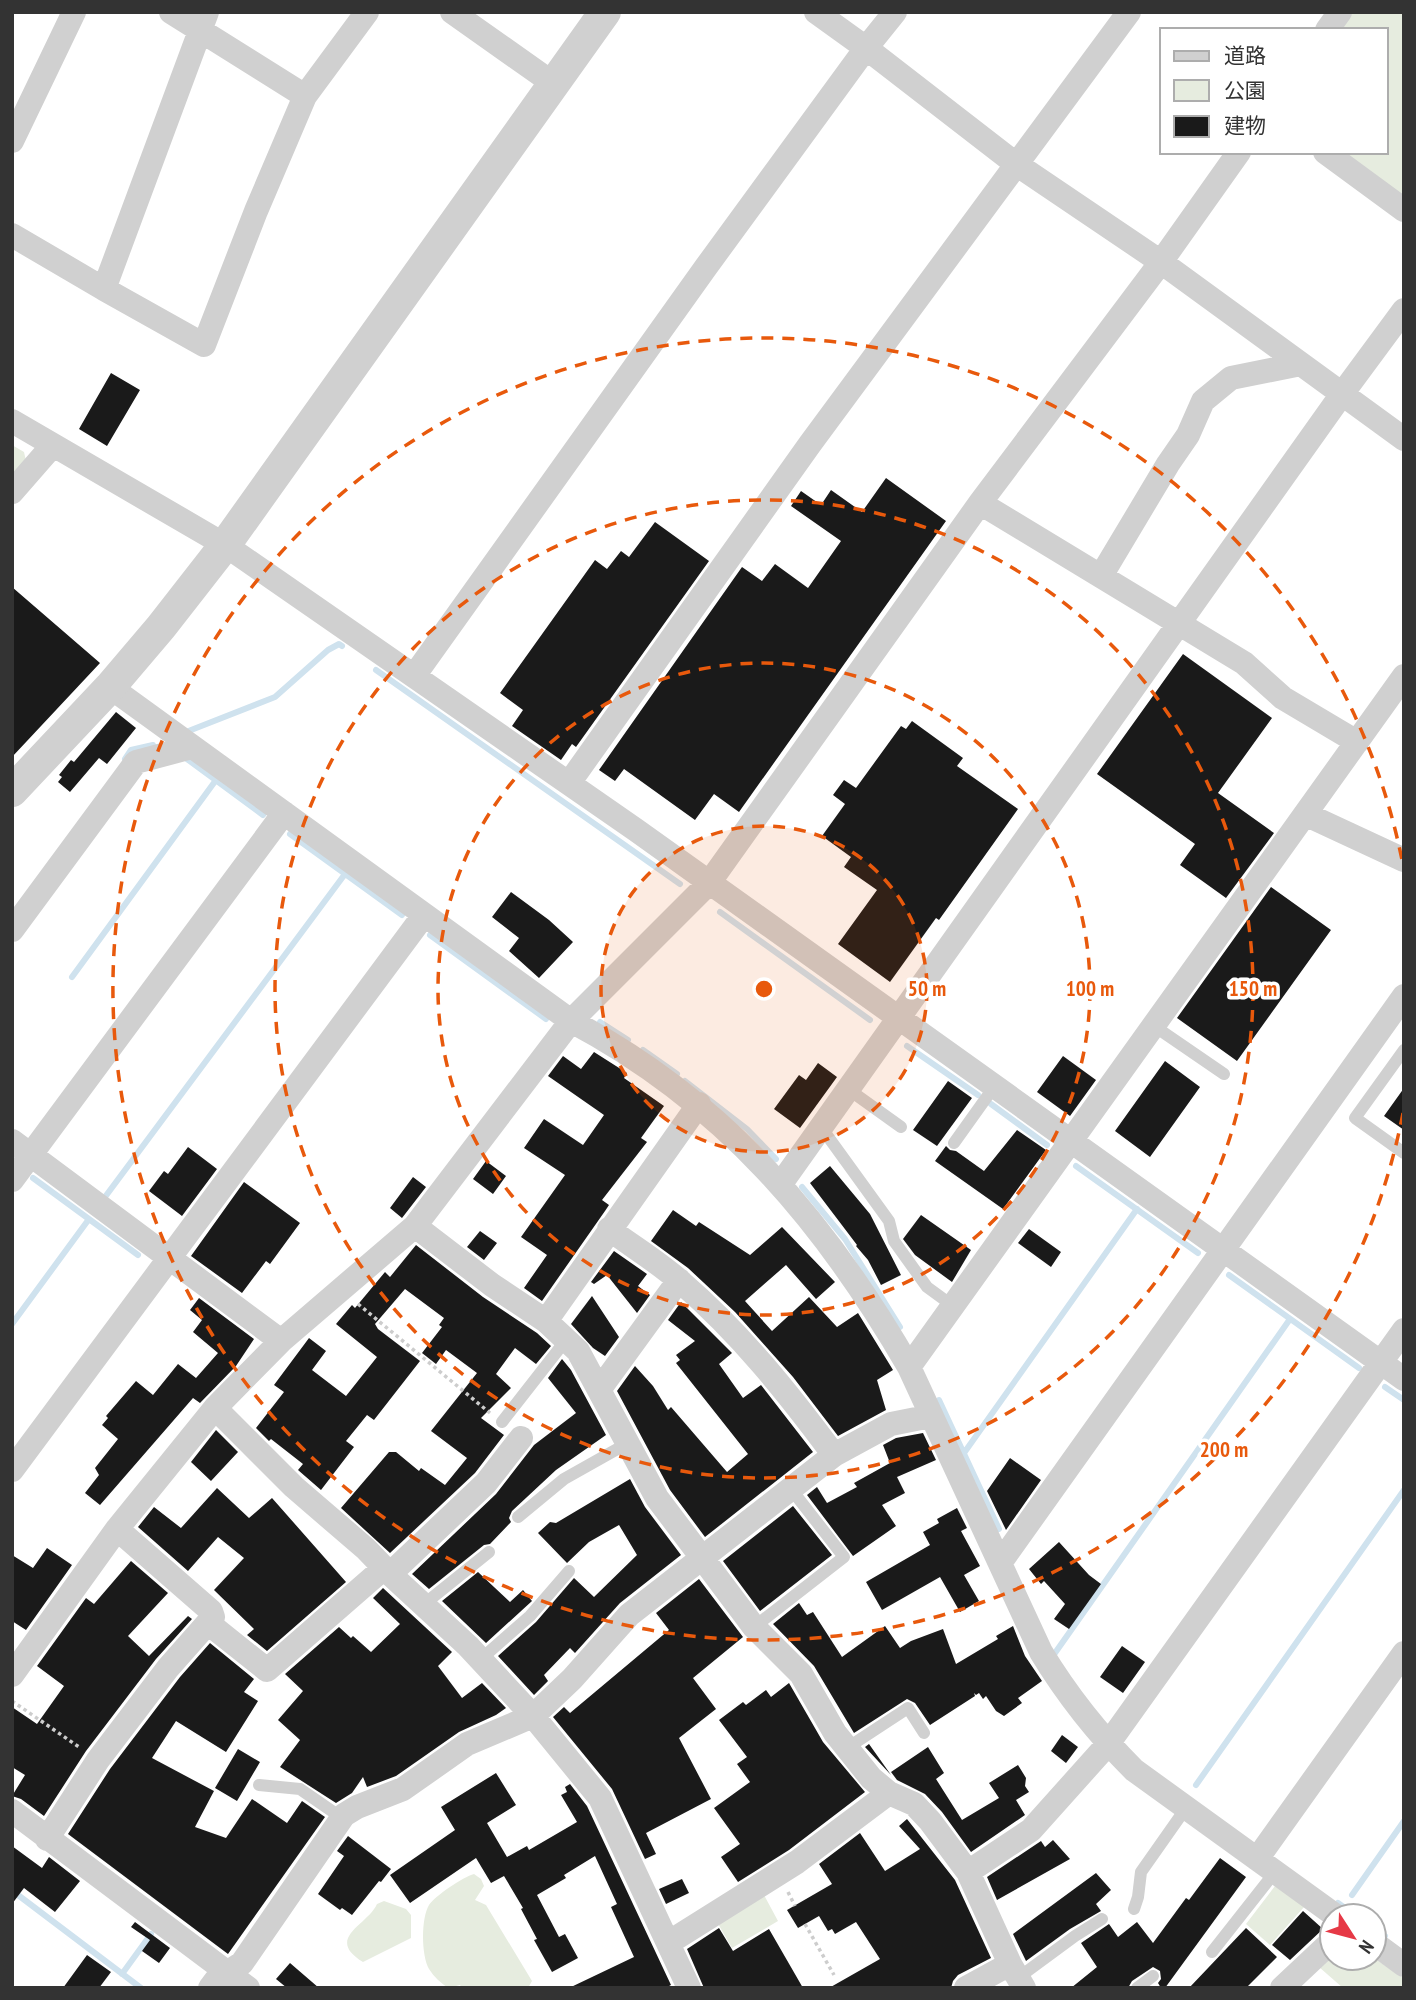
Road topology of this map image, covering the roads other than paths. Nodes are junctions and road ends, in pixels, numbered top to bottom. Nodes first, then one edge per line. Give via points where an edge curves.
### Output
1 (74, 12) edge
2 (171, 12) edge
3 (367, 12) edge
4 (452, 12) edge
5 (605, 12) edge
6 (816, 12) edge
7 (895, 12) edge
8 (1129, 12) edge
9 (1340, 12) edge
10 (204, 21) edge
11 (1328, 28) edge
12 (866, 48) junction
13 (554, 84) junction
14 (305, 96) junction
15 (12, 141) edge
16 (1238, 154) edge
17 (1328, 154) edge
18 (1016, 164) junction
19 (1404, 210) edge
20 (12, 234) edge
21 (1161, 262) junction
22 (104, 289) junction
23 (1404, 310) edge
24 (1301, 364) junction
25 (1342, 394) junction
26 (12, 421) edge
27 (1404, 439) edge
28 (53, 445) junction
29 (12, 492) edge
30 (980, 503) junction
31 (225, 545) junction
32 (1101, 576) junction
33 (1179, 623) junction
34 (414, 676) junction
35 (1404, 677) edge
36 (110, 687) junction
37 (1357, 742) junction
38 (192, 747) junction
39 (569, 783) junction
40 (12, 790) edge
41 (284, 814) junction
42 (1305, 814) junction
43 (1404, 860) edge
44 (709, 883) junction
45 (424, 915) junction
46 (12, 930) edge
47 (1404, 996) edge
48 (898, 1018) junction
49 (571, 1021) junction
50 (1154, 1026) junction
51 (1404, 1050) edge
52 (1224, 1074) dead end
53 (994, 1087) junction
54 (848, 1089) junction
55 (699, 1104) junction
56 (821, 1126) junction
57 (901, 1127) dead end
58 (1071, 1141) junction
59 (954, 1143) dead end
60 (22, 1148) edge
61 (1404, 1153) edge
62 (12, 1180) edge
63 (779, 1185) junction
64 (415, 1226) junction
65 (609, 1229) junction
66 (1223, 1250) junction
67 (170, 1258) junction
68 (679, 1280) junction
69 (953, 1306) junction
70 (546, 1321) junction
71 (1404, 1330) edge
72 (281, 1340) junction
73 (566, 1340) junction
74 (1381, 1362) junction
75 (909, 1367) junction
76 (1404, 1379) edge
77 (599, 1390) junction
78 (215, 1408) junction
79 (931, 1416) junction
80 (502, 1422) road end
81 (521, 1438) dead end
82 (628, 1443) junction
83 (834, 1455) junction
84 (12, 1471) edge
85 (791, 1489) junction
86 (518, 1517) dead end
87 (117, 1530) junction
88 (489, 1552) dead end
89 (703, 1559) junction
90 (1000, 1563) junction
91 (387, 1571) junction
92 (569, 1571) dead end
93 (423, 1605) junction
94 (208, 1623) junction
95 (754, 1627) junction
96 (1404, 1653) edge
97 (481, 1659) junction
98 (16, 1664) edge
99 (533, 1716) junction
100 (924, 1732) dead end
101 (1108, 1744) junction
102 (847, 1748) junction
103 (259, 1786) dead end
104 (889, 1793) junction
105 (1186, 1808) junction
106 (12, 1811) edge
107 (342, 1818) junction
108 (47, 1839) junction
109 (1266, 1866) junction
110 (968, 1872) junction
111 (1318, 1903) edge
112 (1134, 1909) dead end
113 (1102, 1920) dead end
114 (668, 1943) junction
115 (1212, 1952) dead end
116 (1388, 1953) edge
117 (1318, 1954) edge
118 (1404, 1965) edge
119 (1153, 1976) dead end
120 (1017, 1977) edge
121 (219, 1980) edge
122 (248, 1988) edge
123 (689, 1988) edge
124 (967, 1988) edge
125 (1137, 1988) edge
126 (1282, 1988) edge

1 - 15 street
2 - 10 street
3 - 14 street
4 - 13 street
5 - 13 street
6 - 12 street
7 - 12 street
8 - 18 street
9 - 11 street
10 - 14 street
10 - 22 street
12 - 18 street
12 - 34 street
13 - 31 street
14 - 22 street via 204,345
16 - 21 street
17 - 19 street
18 - 21 street
18 - 39 street
20 - 22 street
21 - 24 street
21 - 30 street
23 - 25 street
24 - 25 street
24 - 32 street via 1231,378 1203,401 1188,435
25 - 27 street
25 - 33 street
26 - 28 street
28 - 29 street
28 - 31 street
30 - 32 street
30 - 44 street
31 - 34 street
31 - 36 street
32 - 33 street
33 - 37 street via 1244,663 1283,698
33 - 48 street
34 - 39 street
35 - 37 street
36 - 38 street
36 - 40 street
37 - 42 street
38 - 41 street
38 - 46 street via 136,762
39 - 44 street
41 - 45 street
41 - 60 street
42 - 43 street
42 - 50 street
44 - 48 street
44 - 49 street
45 - 49 street
45 - 67 street
47 - 66 street
48 - 53 street
48 - 54 street
49 - 55 street
49 - 64 street
50 - 52 lane
50 - 58 street
51 - 61 lane via 1355,1118
53 - 58 street
53 - 59 lane
54 - 56 street
54 - 57 lane
55 - 63 street
55 - 65 street
56 - 63 street
56 - 69 lane via 889,1221 894,1241 927,1287
58 - 66 street
58 - 69 street
60 - 62 street
60 - 67 street
63 - 75 street via 844,1263
64 - 70 street
64 - 72 street
65 - 68 street
65 - 70 street
66 - 74 street
66 - 90 street
67 - 72 street
67 - 84 street
68 - 77 street
68 - 83 street via 779,1382
69 - 75 street
70 - 73 street
71 - 74 street
72 - 78 street
73 - 77 street via 578,1351
73 - 80 lane
74 - 76 street
74 - 101 street
75 - 79 street
77 - 82 street
78 - 87 street
78 - 91 street
79 - 83 street via 891,1424
79 - 90 street
81 - 91 street via 486,1483
82 - 86 lane via 564,1479
82 - 89 street via 657,1498
83 - 85 street
85 - 89 street
85 - 95 lane via 844,1557
87 - 94 street via 211,1611
87 - 98 street
88 - 93 lane
89 - 95 street
89 - 99 street via 629,1615
90 - 101 street via 1041,1652 1065,1691
91 - 93 street
91 - 94 street via 267,1670
92 - 97 lane via 530,1616
93 - 97 street
94 - 108 street via 98,1760
95 - 102 street via 801,1674
96 - 109 street
97 - 99 street
99 - 107 street via 467,1744 403,1788
99 - 114 street via 600,1798
100 - 102 lane via 908,1708
101 - 105 street via 1134,1770
101 - 110 street via 1031,1830
102 - 104 street
103 - 107 lane via 300,1789
104 - 110 street via 914,1804
104 - 114 street via 797,1862
105 - 109 street
105 - 112 lane via 1141,1872
106 - 108 street
107 - 121 street via 242,1963
108 - 121 street
109 - 111 street
109 - 115 lane
110 - 120 street
113 - 120 lane
114 - 123 street
116 - 118 street
117 - 126 street
119 - 125 lane
120 - 124 street
121 - 122 street

